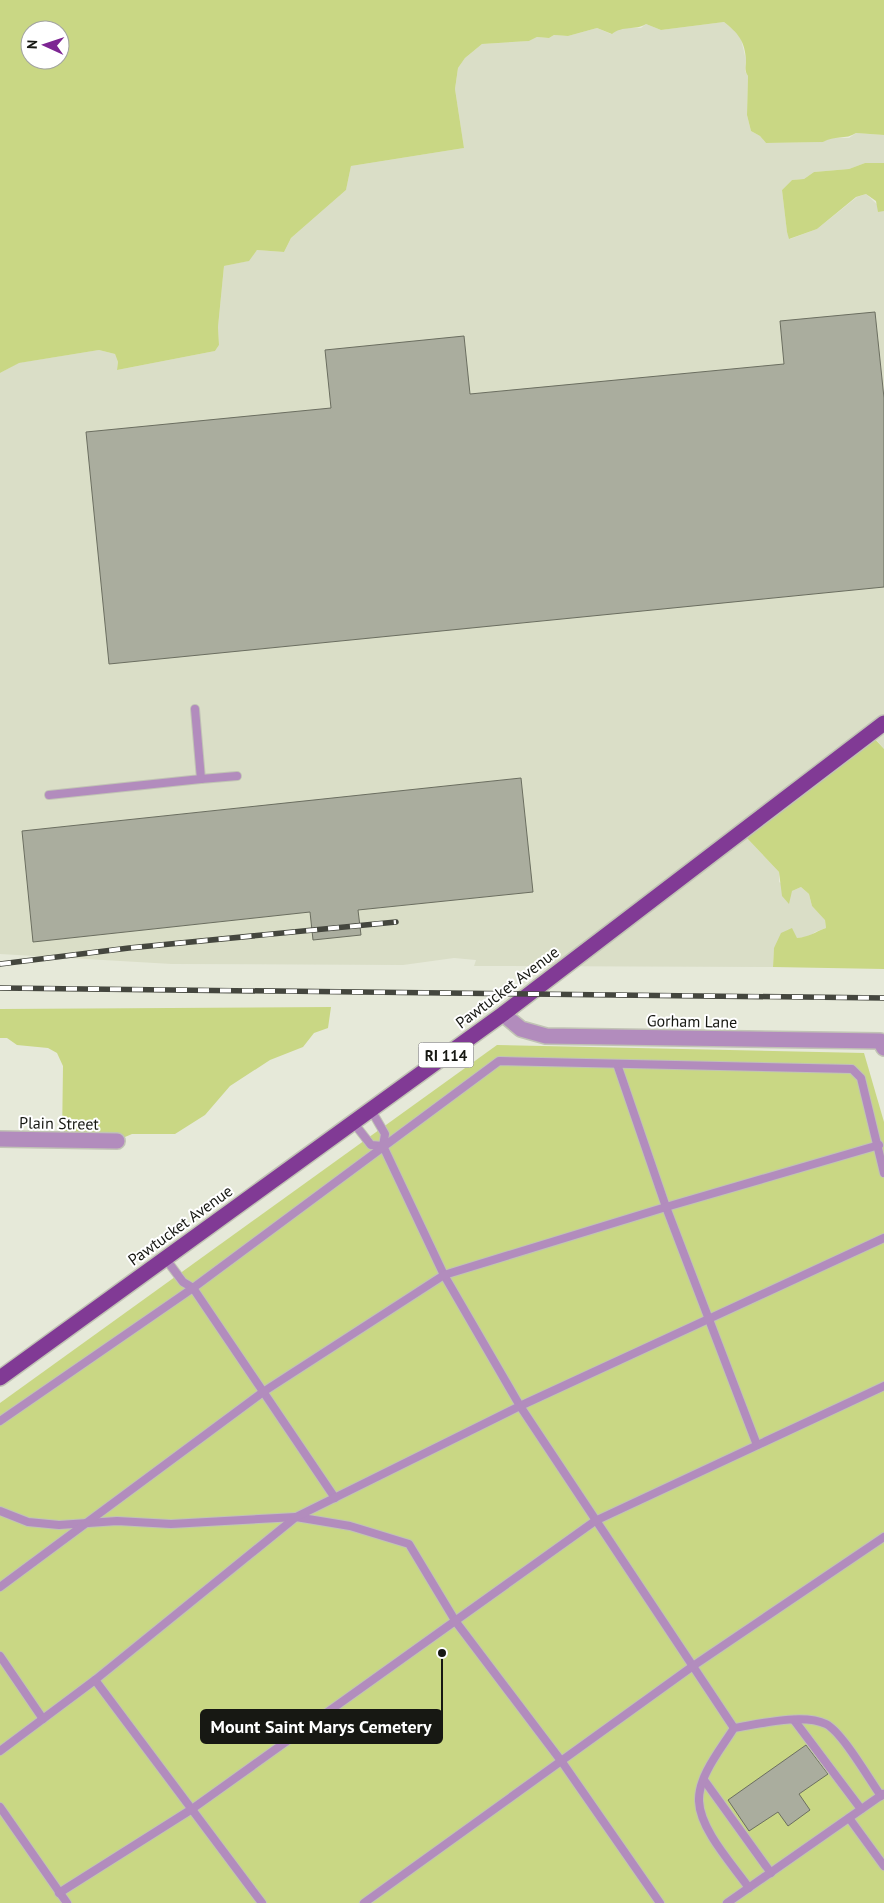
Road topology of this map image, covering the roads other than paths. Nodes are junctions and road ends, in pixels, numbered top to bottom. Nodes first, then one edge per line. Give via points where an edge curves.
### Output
1 (195, 709) dead end
2 (884, 722) edge
3 (237, 776) dead end
4 (201, 779) junction
5 (49, 795) dead end
6 (503, 1014) junction
7 (884, 1048) edge
8 (617, 1064) junction
9 (370, 1110) junction
10 (353, 1122) junction
11 (0, 1139) edge
12 (117, 1141) dead end
13 (879, 1145) junction
14 (383, 1146) junction
15 (884, 1173) edge
16 (666, 1207) junction
17 (884, 1238) edge
18 (165, 1258) junction
19 (444, 1276) junction
20 (193, 1288) junction
21 (708, 1319) junction
22 (0, 1378) edge
23 (884, 1386) edge
24 (263, 1392) junction
25 (520, 1406) junction
26 (0, 1421) edge
27 (757, 1445) junction
28 (335, 1498) junction
29 (0, 1511) edge
30 (296, 1517) junction
31 (595, 1521) junction
32 (85, 1524) junction
33 (884, 1538) edge
34 (0, 1587) edge
35 (456, 1622) junction
36 (0, 1656) edge
37 (693, 1666) junction
38 (95, 1680) junction
39 (43, 1718) junction
40 (794, 1720) junction
41 (734, 1728) junction
42 (0, 1751) edge
43 (562, 1762) junction
44 (704, 1780) junction
45 (882, 1794) edge
46 (0, 1807) edge
47 (192, 1809) junction
48 (861, 1810) junction
49 (849, 1818) junction
50 (884, 1866) edge
51 (772, 1873) junction
52 (749, 1888) junction
53 (59, 1893) junction
54 (67, 1903) edge
55 (262, 1903) edge
56 (364, 1903) edge
57 (660, 1903) edge
58 (727, 1903) edge

1 - 4 lane
2 - 6 main road, Pawtucket Avenue / RI 114
3 - 4 lane
4 - 5 lane
6 - 7 street, Gorham Lane via 521,1029 546,1036 880,1041
6 - 9 main road, Pawtucket Avenue / RI 114
8 - 13 lane via 852,1069 861,1078
8 - 14 lane via 499,1061
8 - 16 lane
9 - 10 main road, Pawtucket Avenue / RI 114
9 - 14 lane via 385,1134
10 - 14 lane via 371,1145
10 - 18 main road, Pawtucket Avenue / RI 114
11 - 12 street, Plain Street
13 - 15 lane
13 - 16 lane
14 - 19 lane
14 - 20 lane
16 - 19 lane
16 - 21 lane
17 - 21 lane
18 - 20 lane via 183,1282
18 - 22 main road, Pawtucket Avenue / RI 114
19 - 24 lane
19 - 25 lane
20 - 24 lane
20 - 26 lane
21 - 25 lane
21 - 27 lane
23 - 27 lane
24 - 28 lane
24 - 32 lane
25 - 28 lane
25 - 31 lane
27 - 31 lane
28 - 30 lane
29 - 32 lane via 28,1522 59,1526
30 - 32 lane via 171,1524 116,1521
30 - 35 lane via 350,1526 408,1544
30 - 38 lane
31 - 35 lane
31 - 37 lane
32 - 34 lane
33 - 37 lane
35 - 43 lane
35 - 47 lane
36 - 39 lane
37 - 41 lane
37 - 43 lane
38 - 39 lane
38 - 47 lane
39 - 42 lane
40 - 41 lane
40 - 45 lane via 811,1720 827,1725
40 - 48 lane
41 - 44 lane
43 - 56 lane
43 - 57 lane
44 - 51 lane
44 - 52 lane via 699,1800 703,1818 713,1838
45 - 48 lane
46 - 53 lane
47 - 53 lane
47 - 55 lane
48 - 49 lane
49 - 50 lane
49 - 51 lane
51 - 52 lane
52 - 58 lane
53 - 54 lane

